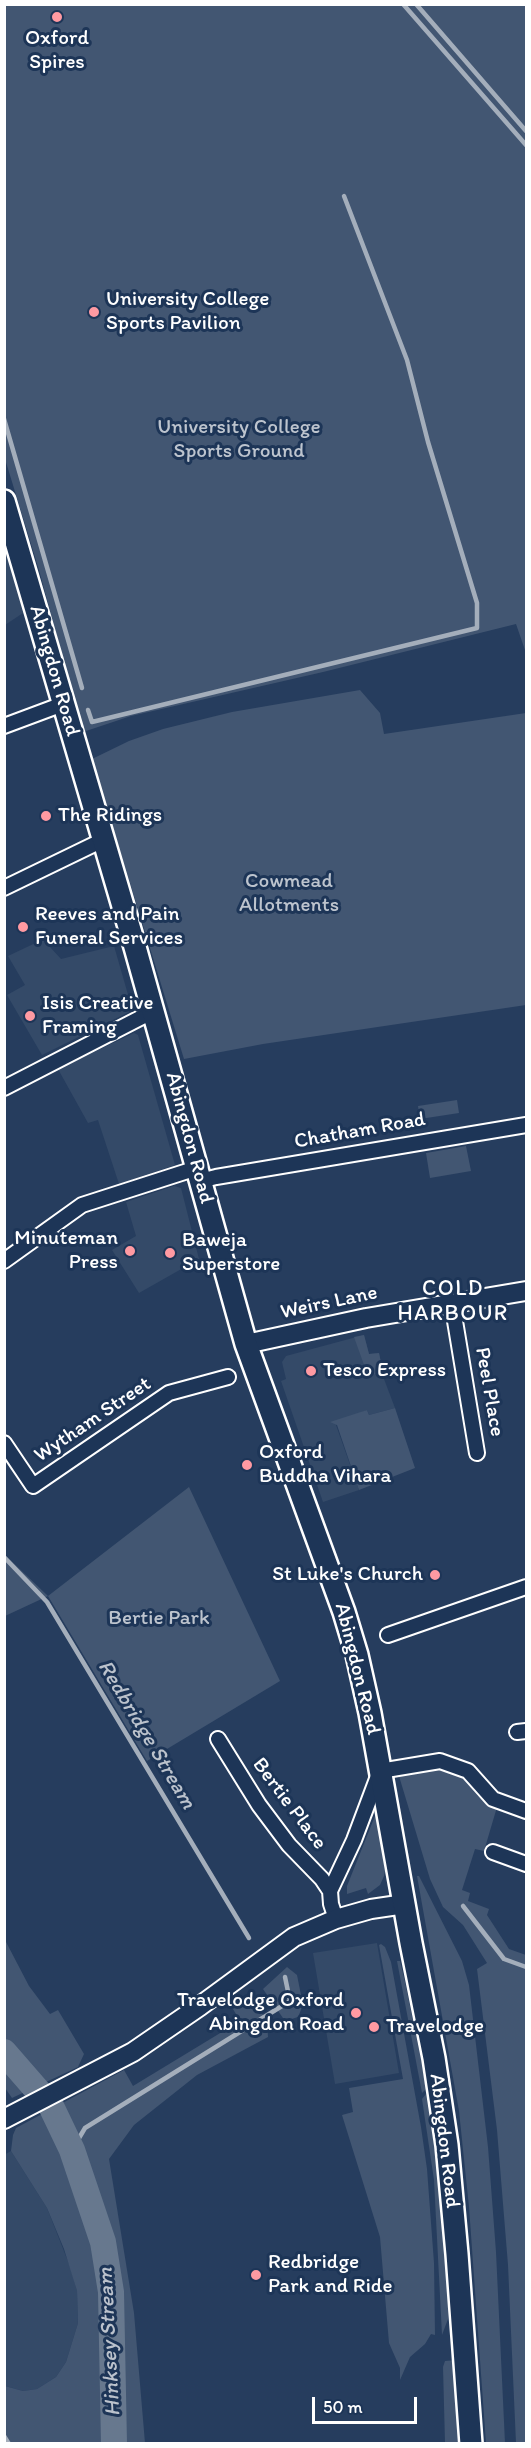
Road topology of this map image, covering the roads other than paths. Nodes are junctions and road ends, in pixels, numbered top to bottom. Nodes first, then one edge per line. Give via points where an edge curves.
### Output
1 (4, 501) edge
2 (10, 539) edge
3 (63, 704) junction
4 (4, 726) edge
5 (103, 840) junction
6 (4, 888) edge
7 (154, 1014) junction
8 (4, 1088) edge
9 (526, 1125) edge
10 (199, 1175) junction
11 (4, 1262) edge
12 (526, 1291) edge
13 (452, 1303) junction
14 (246, 1344) junction
15 (228, 1377) dead end
16 (4, 1443) edge
17 (477, 1453) dead end
18 (526, 1587) edge
19 (388, 1635) dead end
20 (218, 1739) dead end
21 (380, 1771) junction
22 (526, 1811) edge
23 (493, 1852) dead end
24 (526, 1864) edge
25 (330, 1891) junction
26 (405, 1904) junction
27 (336, 1919) junction
28 (12, 2115) edge
29 (471, 2444) edge

1 - 2 main road, Abingdon Road
2 - 3 main road, Abingdon Road
3 - 4 street
3 - 5 main road, Abingdon Road
5 - 6 street
5 - 7 main road, Abingdon Road
7 - 8 street
7 - 10 main road, Abingdon Road
9 - 10 street, Chatham Road via 216,1177
10 - 11 street, Chatham Road via 82,1205
10 - 14 main road, Abingdon Road
12 - 13 street, Weirs Lane
13 - 14 street, Weirs Lane
13 - 17 street, Peel Place
14 - 21 main road, Abingdon Road via 351,1632
15 - 16 street, Wytham Street via 169,1393 33,1486
18 - 19 street
20 - 25 street, Bertie Place via 259,1805
21 - 22 street via 440,1761 468,1771 494,1799
21 - 25 street
21 - 26 main road, Abingdon Road
23 - 24 street
25 - 27 street
26 - 27 street
26 - 29 main road, Abingdon Road via 447,2145
27 - 28 street via 294,1937 133,2052

